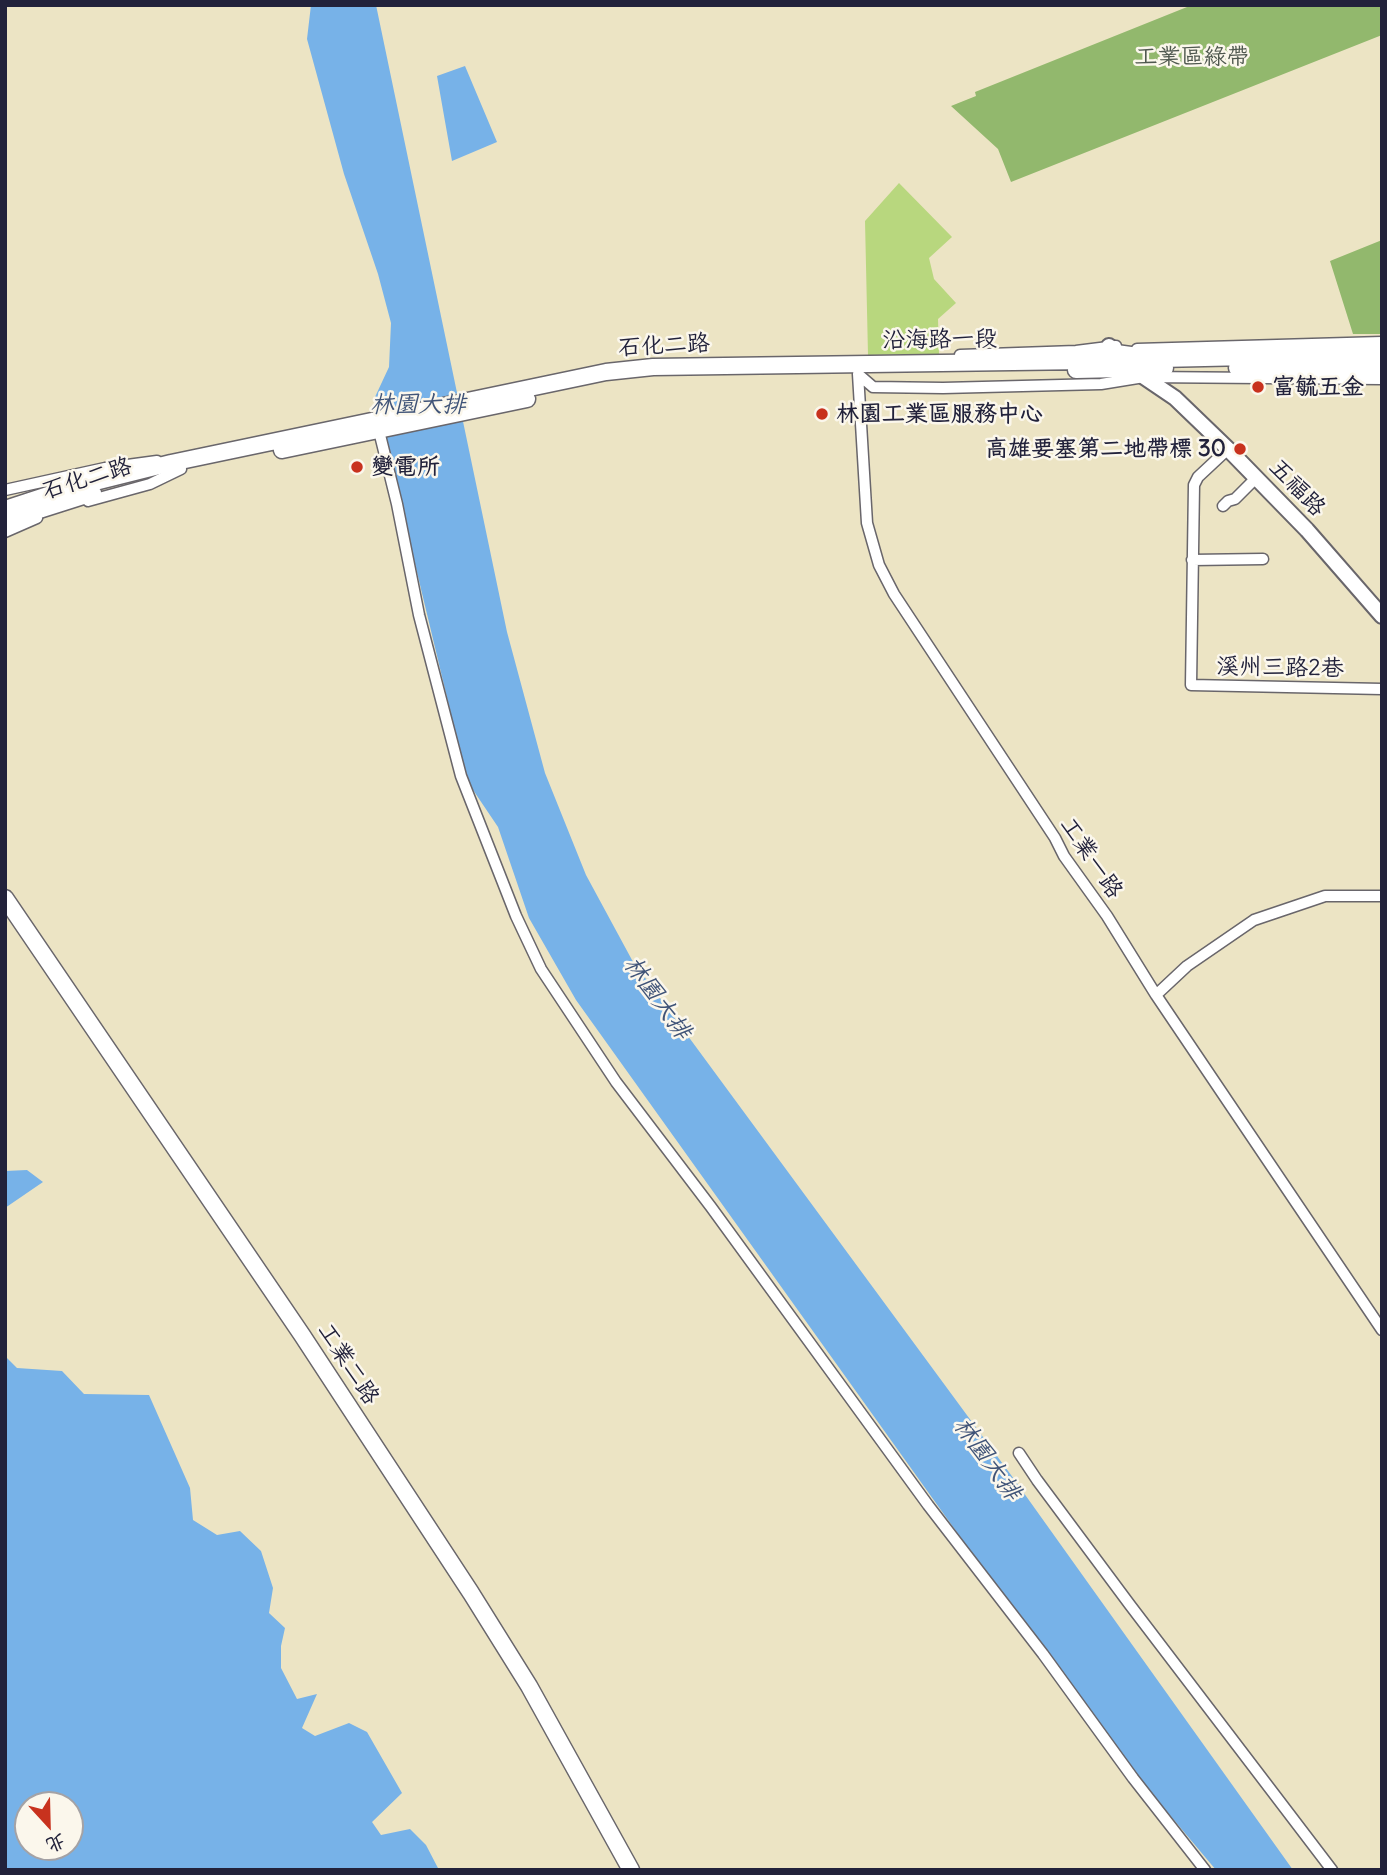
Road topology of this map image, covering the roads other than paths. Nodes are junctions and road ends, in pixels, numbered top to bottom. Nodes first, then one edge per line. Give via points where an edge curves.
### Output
1 (1382, 342) edge
2 (1112, 349) junction
3 (1382, 354) edge
4 (1382, 366) edge
5 (858, 369) junction
6 (1140, 373) junction
7 (1382, 379) edge
8 (371, 429) junction
9 (1228, 449) junction
10 (176, 466) junction
11 (1256, 478) junction
12 (110, 483) junction
13 (5, 490) edge
14 (1223, 506) dead end
15 (5, 509) edge
16 (5, 521) edge
17 (5, 532) edge
18 (1264, 559) dead end
19 (1192, 560) junction
20 (1382, 616) edge
21 (1382, 689) edge
22 (1382, 897) edge
23 (5, 898) edge
24 (1156, 995) junction
25 (1382, 1329) edge
26 (1019, 1453) dead end
27 (631, 1870) edge
28 (1205, 1870) edge
29 (1332, 1870) edge

1 - 2 street, 沿海路一段
2 - 3 main road, 沿海路一段 via 1160,359
2 - 5 main road, 沿海路一段 via 1085,361
2 - 6 street, 五福路
4 - 6 main road, 沿海路一段
5 - 6 main road, 沿海路一段
5 - 8 main road, 石化二路 via 626,379 478,404
5 - 24 street, 工業一路 via 866,523 879,565
6 - 7 street, 沿海路一段
6 - 9 street, 五福路 via 1175,398
8 - 10 main road, 石化二路
8 - 28 street via 397,504 419,615 461,776 541,969 616,1082
9 - 11 street, 五福路
9 - 19 street via 1194,485
10 - 12 main road, 石化二路
10 - 13 street, 石化二路 via 150,460
10 - 17 street, 石化二路 via 150,484 79,503
11 - 14 street
11 - 20 street, 五福路
12 - 15 main road
12 - 16 main road
18 - 19 street
19 - 21 street, 溪州三路2巷 via 1191,685
22 - 24 street via 1325,896 1254,920 1187,966
23 - 27 main road, 工業二路 via 456,1571 529,1686
24 - 25 street, 工業一路
26 - 29 street

